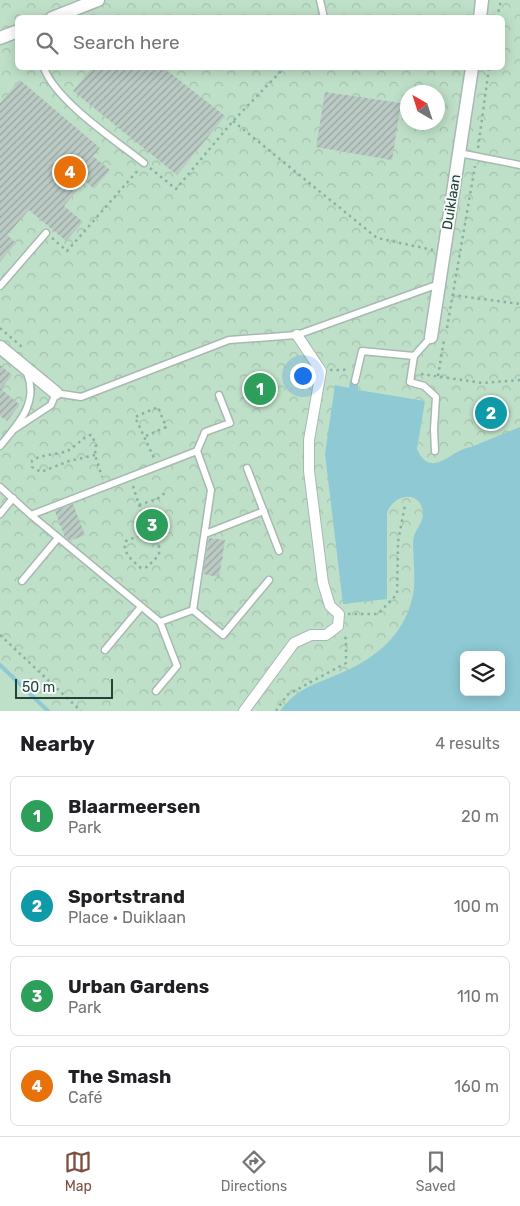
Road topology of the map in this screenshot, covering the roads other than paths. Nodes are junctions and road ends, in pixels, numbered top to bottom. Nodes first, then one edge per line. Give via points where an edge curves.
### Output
1 (98, 0) edge
2 (320, 0) edge
3 (482, 0) edge
4 (60, 15) edge
5 (323, 15) edge
6 (480, 15) edge
7 (15, 32) edge
8 (0, 38) edge
9 (45, 70) edge
10 (472, 70) edge
11 (459, 153) junction
12 (144, 163) road end
13 (520, 165) edge
14 (46, 233) road end
15 (439, 284) junction
16 (0, 286) edge
17 (297, 335) junction
18 (431, 337) joint
19 (0, 347) edge
20 (414, 356) junction
21 (24, 367) junction
22 (355, 381) dead end
23 (56, 393) junction
24 (219, 395) dead end
25 (13, 430) junction
26 (0, 446) edge
27 (436, 451) dead end
28 (197, 452) junction
29 (247, 468) dead end
30 (0, 487) edge
31 (13, 498) junction
32 (264, 511) junction
33 (0, 514) edge
34 (31, 515) junction
35 (205, 534) junction
36 (58, 538) junction
37 (279, 551) dead end
38 (269, 580) dead end
39 (22, 581) dead end
40 (141, 607) junction
41 (193, 610) junction
42 (160, 622) junction
43 (106, 650) dead end
44 (156, 691) dead end
45 (244, 711) edge

1 - 4 street
2 - 5 lane
3 - 6 street
7 - 8 street
9 - 12 lane via 62,95
10 - 11 street, Duiklaan
11 - 13 lane
11 - 15 street, Duiklaan
14 - 16 lane
15 - 17 lane
15 - 18 street, Duiklaan
17 - 23 lane via 229,340 82,397
17 - 45 street via 321,370 309,440 309,471 323,583 330,606 339,614 338,626 326,635 311,636 294,643
18 - 20 lane
19 - 21 street
20 - 22 lane via 362,351
20 - 27 lane via 410,382 424,386 436,397
21 - 23 street
21 - 25 lane via 31,389 29,404
23 - 25 lane via 51,405
24 - 28 lane via 230,422 205,432
25 - 26 lane
28 - 34 lane
28 - 35 lane via 212,490
29 - 32 lane
30 - 31 lane
31 - 33 lane
31 - 34 lane
32 - 35 lane
32 - 37 lane
34 - 36 lane
35 - 41 lane
36 - 39 lane
36 - 40 lane
38 - 41 lane via 223,635
40 - 42 lane
40 - 43 lane
41 - 42 lane
42 - 44 lane via 177,666

